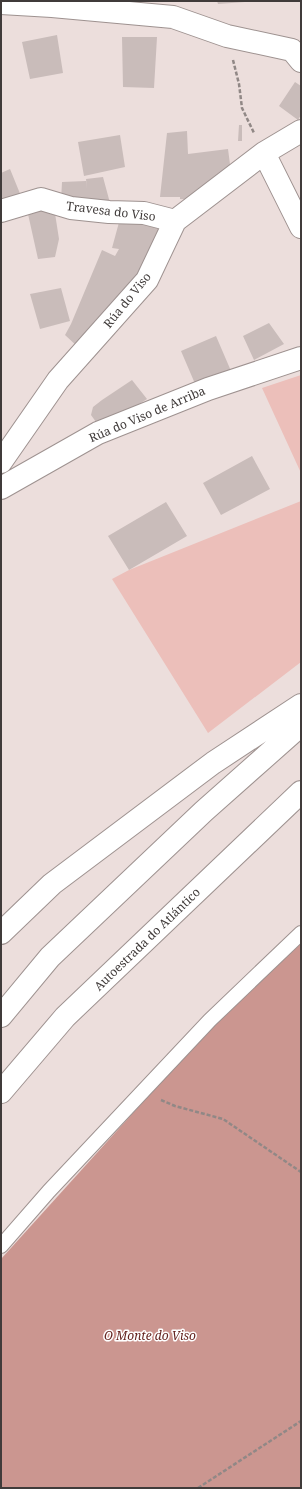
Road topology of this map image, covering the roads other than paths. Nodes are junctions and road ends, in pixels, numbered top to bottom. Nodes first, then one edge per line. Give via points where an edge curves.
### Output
1 (1, 3) edge
2 (301, 61) edge
3 (301, 131) edge
4 (264, 153) junction
5 (1, 211) edge
6 (175, 221) junction
7 (301, 227) edge
8 (301, 358) edge
9 (1, 462) edge
10 (1, 488) edge
11 (301, 705) edge
12 (301, 725) edge
13 (301, 792) edge
14 (301, 932) edge
15 (1, 933) edge
16 (1, 1016) edge
17 (1, 1092) edge
18 (1, 1246) edge

1 - 2 main road via 172,17 226,36 292,50
3 - 4 main road, Rúa do Viso
4 - 6 main road, Rúa do Viso
4 - 7 main road
5 - 6 main road, Travesa do Viso via 41,198 71,208 144,213
6 - 9 main road, Rúa do Viso via 147,280 58,380
8 - 10 main road, Rúa do Viso de Arriba via 208,389 98,433
11 - 15 main road via 214,763 52,884
12 - 16 main road via 204,811 50,957
13 - 17 main road, Autoestrada do Atlántico via 65,1017
14 - 18 lane via 210,1020 49,1190

